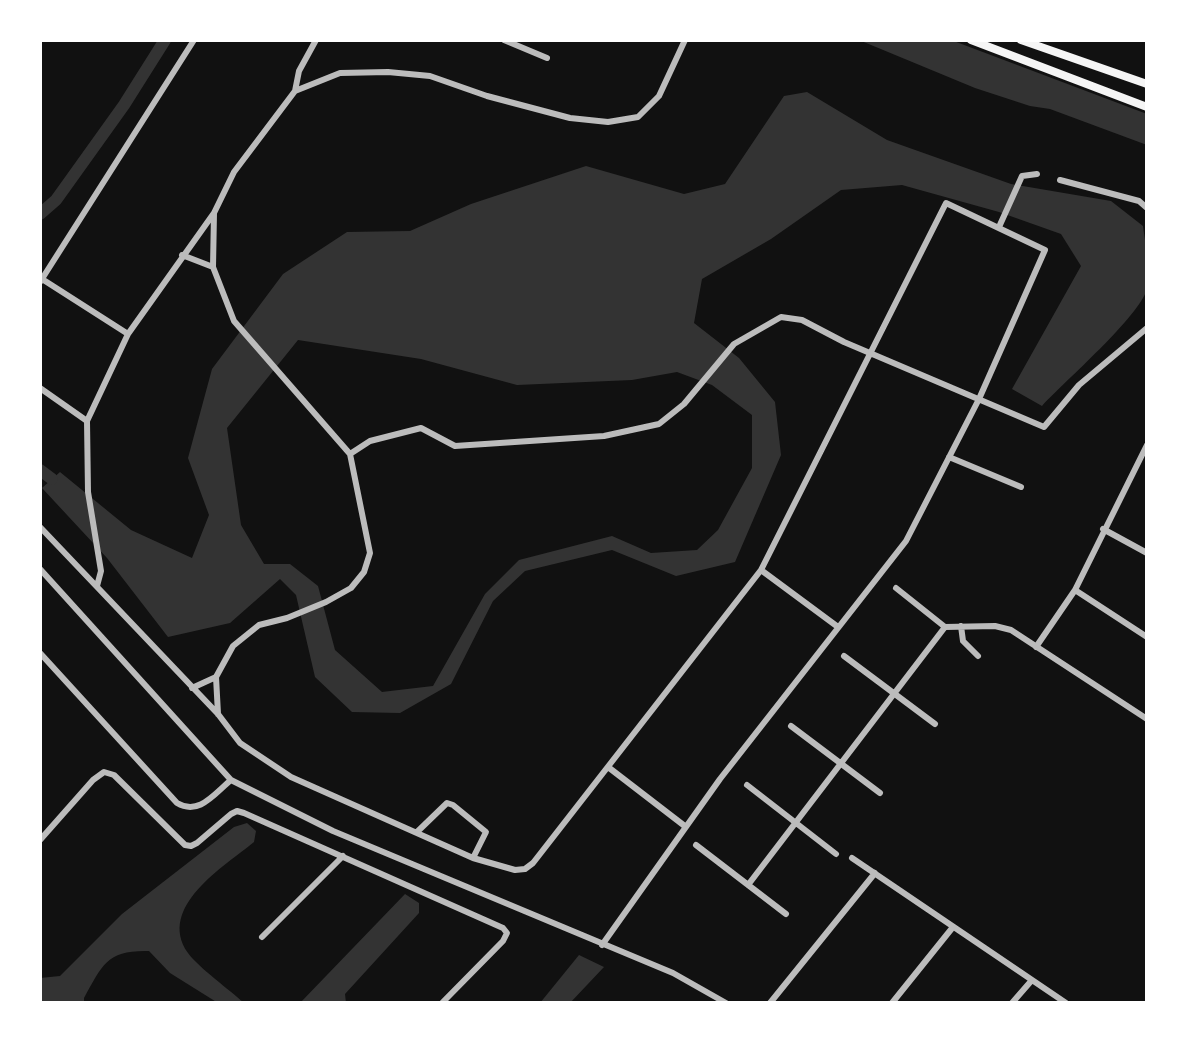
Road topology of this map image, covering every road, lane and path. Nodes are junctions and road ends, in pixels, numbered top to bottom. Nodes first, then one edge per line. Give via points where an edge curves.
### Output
1 (194, 40) edge
2 (316, 40) edge
3 (504, 40) edge
4 (685, 40) edge
5 (971, 40) edge
6 (1007, 40) edge
7 (1021, 40) edge
8 (1003, 52) junction
9 (547, 58) dead end
10 (1147, 84) edge
11 (295, 91) junction
12 (1147, 107) edge
13 (1037, 174) dead end
14 (1060, 180) dead end
15 (1147, 208) edge
16 (214, 213) junction
17 (999, 227) junction
18 (182, 255) junction
19 (213, 267) junction
20 (41, 281) edge
21 (1147, 328) edge
22 (128, 334) junction
23 (869, 353) junction
24 (40, 388) edge
25 (979, 399) junction
26 (87, 421) junction
27 (1147, 445) edge
28 (350, 454) junction
29 (949, 457) junction
30 (1021, 487) dead end
31 (40, 527) edge
32 (1103, 529) junction
33 (1147, 553) edge
34 (40, 569) edge
35 (761, 570) junction
36 (97, 586) junction
37 (896, 588) dead end
38 (1075, 590) junction
39 (961, 626) junction
40 (838, 627) junction
41 (945, 627) junction
42 (1147, 637) edge
43 (1036, 647) junction
44 (40, 653) edge
45 (844, 656) dead end
46 (978, 656) dead end
47 (216, 677) junction
48 (192, 688) junction
49 (895, 693) junction
50 (218, 714) junction
51 (1147, 719) edge
52 (935, 724) dead end
53 (791, 726) dead end
54 (840, 763) junction
55 (608, 767) junction
56 (231, 780) junction
57 (747, 785) dead end
58 (880, 793) dead end
59 (795, 821) junction
60 (686, 827) junction
61 (417, 832) junction
62 (40, 840) edge
63 (696, 845) dead end
64 (836, 854) dead end
65 (343, 856) junction
66 (473, 858) junction
67 (852, 858) dead end
68 (875, 873) junction
69 (748, 885) junction
70 (786, 914) dead end
71 (953, 927) junction
72 (262, 937) dead end
73 (602, 945) junction
74 (1032, 980) junction
75 (442, 1003) edge
76 (726, 1003) edge
77 (770, 1003) edge
78 (892, 1003) edge
79 (1012, 1003) edge
80 (1066, 1003) edge

1 - 20 street
2 - 11 street
3 - 9 street
4 - 11 street via 659,96 638,117 608,122 570,118 430,76 340,73
5 - 8 main road
6 - 8 main road
7 - 10 main road
8 - 12 main road
11 - 16 street via 234,172
13 - 17 street via 1026,174 1017,183
14 - 15 street via 1139,201
16 - 18 street
16 - 19 street
17 - 23 street via 946,203
17 - 25 street via 1045,250
18 - 19 street
18 - 22 street
19 - 28 street via 234,321
20 - 22 street
21 - 25 street via 1079,385 1044,427
22 - 26 street
23 - 25 street
23 - 28 street via 802,320 781,317 734,344 684,404 659,424 604,436 455,446 421,428 370,441
23 - 35 street
24 - 26 street
25 - 29 street
26 - 36 street via 88,492 101,571
27 - 32 street
28 - 47 street via 370,553 364,572 351,588 326,602 245,634
29 - 30 street
29 - 40 street via 906,541
31 - 36 street
32 - 33 street
32 - 38 street
34 - 56 street
35 - 40 street
35 - 55 street
36 - 48 street
37 - 41 street
38 - 42 street
38 - 43 street
39 - 41 street
39 - 43 street via 1004,627
39 - 46 street via 963,641
40 - 60 street
41 - 49 street
43 - 51 street
44 - 56 street via 186,809 198,807
45 - 49 street
47 - 48 street
47 - 50 street
48 - 50 street
49 - 52 street
49 - 54 street
50 - 61 street via 240,743 276,769
53 - 54 street
54 - 58 street
54 - 59 street
55 - 60 street
55 - 66 street via 525,869
56 - 73 street via 333,831
57 - 59 street
59 - 64 street
59 - 69 street
60 - 73 street
61 - 66 street
61 - 66 street via 441,806 453,805 486,832
62 - 65 street via 104,772 114,775 185,845 197,843 237,811
63 - 69 street
65 - 72 street
65 - 75 street via 507,933
67 - 68 street
68 - 71 street
68 - 77 street
69 - 70 street
71 - 74 street
71 - 78 street
73 - 76 street via 673,973
74 - 79 street
74 - 80 street

